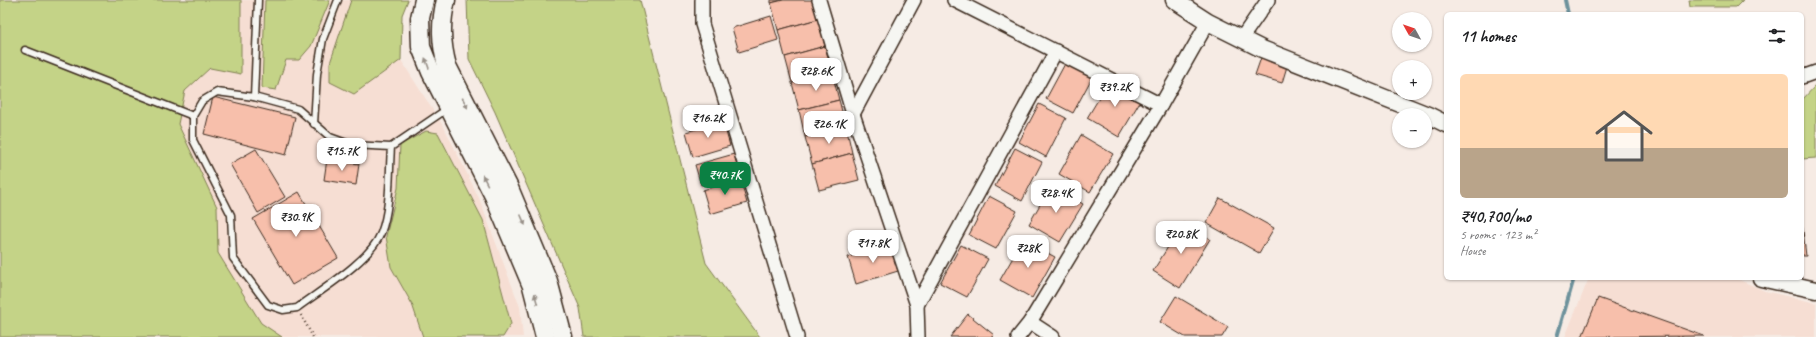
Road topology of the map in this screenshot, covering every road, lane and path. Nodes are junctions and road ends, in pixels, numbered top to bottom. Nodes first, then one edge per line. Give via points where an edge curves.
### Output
1 (258, 0) edge
2 (338, 0) edge
3 (424, 0) edge
4 (446, 0) edge
5 (702, 0) edge
6 (819, 0) edge
7 (914, 0) edge
8 (954, 0) edge
9 (1174, 0) edge
10 (1268, 0) edge
11 (1208, 22) junction
12 (1241, 39) junction
13 (25, 50) dead end
14 (1056, 51) junction
15 (1816, 72) edge
16 (1804, 76) edge
17 (254, 97) junction
18 (1161, 105) junction
19 (448, 108) junction
20 (853, 114) junction
21 (193, 116) junction
22 (1444, 123) edge
23 (314, 124) junction
24 (391, 147) junction
25 (1770, 280) edge
26 (1816, 290) edge
27 (917, 306) junction
28 (297, 308) junction
29 (1030, 322) junction
30 (313, 337) edge
31 (545, 337) edge
32 (563, 337) edge
33 (797, 337) edge
34 (918, 337) edge
35 (1018, 337) edge
36 (1054, 337) edge

1 - 17 lane
2 - 23 lane via 322,39
19 -> 3 main road via 430,72 422,47 420,18
4 -> 32 main road via 441,18 441,44 447,66 509,188 548,281
5 - 33 street via 702,24
6 - 20 street
7 - 20 street
8 - 14 street
9 - 11 street
10 - 12 street
11 - 12 street
11 - 18 street
12 - 22 street
13 - 21 lane
14 - 18 street
14 - 27 street
15 - 16 street
17 - 21 lane via 218,92 202,101
17 - 23 lane via 298,110
18 - 29 street
19 - 24 lane
31 -> 19 main road via 532,286 494,196
20 - 27 street
21 - 28 lane via 193,140 231,215 233,258 268,305 283,310
23 - 24 lane via 330,138 352,145
24 - 28 lane via 387,209 381,233 368,255
25 - 26 street
27 - 34 street
28 - 30 path
29 - 35 street
29 - 36 street

